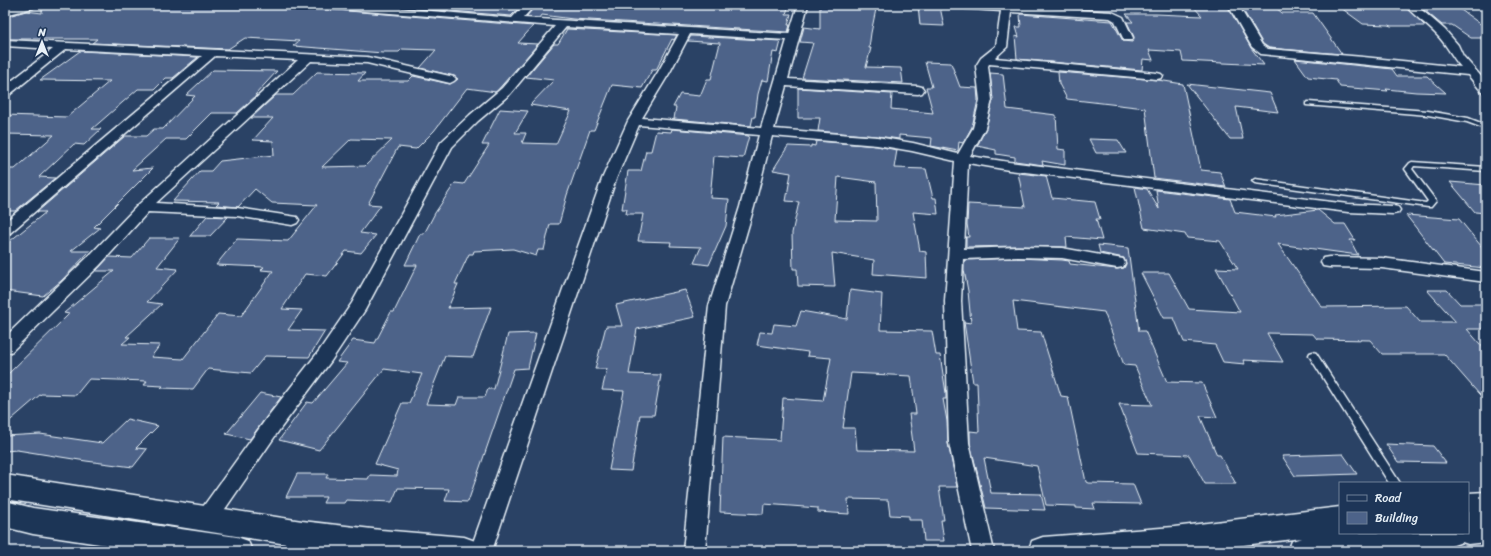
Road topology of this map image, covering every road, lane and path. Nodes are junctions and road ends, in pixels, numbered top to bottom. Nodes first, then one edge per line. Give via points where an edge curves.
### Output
1 (12, 5) edge
2 (28, 5) edge
3 (326, 5) edge
4 (530, 5) edge
5 (803, 5) edge
6 (956, 5) edge
7 (1234, 5) edge
8 (1410, 5) edge
9 (5, 7) edge
10 (1006, 9) junction
11 (5, 11) edge
12 (515, 21) junction
13 (563, 24) junction
14 (686, 31) junction
15 (794, 37) junction
16 (1128, 38) dead end
17 (5, 43) edge
18 (63, 46) junction
19 (212, 53) junction
20 (308, 57) junction
21 (985, 60) junction
22 (1471, 72) junction
23 (1157, 76) dead end
24 (450, 79) dead end
25 (781, 82) junction
26 (1486, 89) edge
27 (918, 90) dead end
28 (5, 92) edge
29 (1308, 104) dead end
30 (634, 121) junction
31 (1486, 127) edge
32 (766, 133) junction
33 (962, 158) junction
34 (1486, 169) edge
35 (1255, 181) dead end
36 (144, 206) junction
37 (1393, 210) dead end
38 (292, 220) dead end
39 (5, 230) edge
40 (956, 254) junction
41 (1329, 262) dead end
42 (1117, 263) dead end
43 (1486, 277) edge
44 (5, 347) edge
45 (1313, 355) dead end
46 (1394, 482) edge
47 (5, 487) edge
48 (1486, 505) edge
49 (1469, 506) edge
50 (5, 514) edge
51 (207, 518) junction
52 (1339, 520) edge
53 (1486, 529) edge
54 (1469, 531) edge
55 (1443, 534) edge
56 (132, 544) edge
57 (237, 551) edge
58 (464, 551) edge
59 (481, 551) edge
60 (694, 551) edge
61 (983, 551) edge
62 (1043, 551) edge
63 (1303, 551) edge

1 - 9 street
2 - 11 street
3 - 12 street
4 - 12 street
5 - 15 street
6 - 10 street
7 - 22 street via 1258,47 1265,52
8 - 22 street via 1441,32
10 - 16 street via 1112,15 1119,18
10 - 21 street via 1001,47
12 - 13 street
13 - 14 street
13 - 51 street via 506,91 446,146 359,306
14 - 15 street
14 - 30 street
15 - 25 street
17 - 18 street
18 - 19 street
18 - 28 street
19 - 20 street
19 - 39 street
20 - 24 street via 367,60
20 - 36 street
21 - 23 street
21 - 33 street via 982,66 986,100 979,128
22 - 26 street
25 - 27 street
25 - 32 street
29 - 31 lane via 1428,113 1468,120
30 - 32 street
30 - 59 street via 609,179
32 - 33 street via 877,141
32 - 60 street via 717,306
33 - 37 street via 1348,208
33 - 40 street
34 - 35 lane via 1412,164 1408,169 1432,201 1428,204
36 - 38 street via 237,212
36 - 44 street via 94,261
40 - 42 street via 1062,253
40 - 61 street via 954,301 959,443
41 - 43 street via 1382,264
45 - 46 lane
47 - 51 street
48 - 49 street
50 - 56 street
51 - 58 street via 302,534
52 - 62 street via 1174,540
53 - 54 street
55 - 63 street
56 - 57 street

